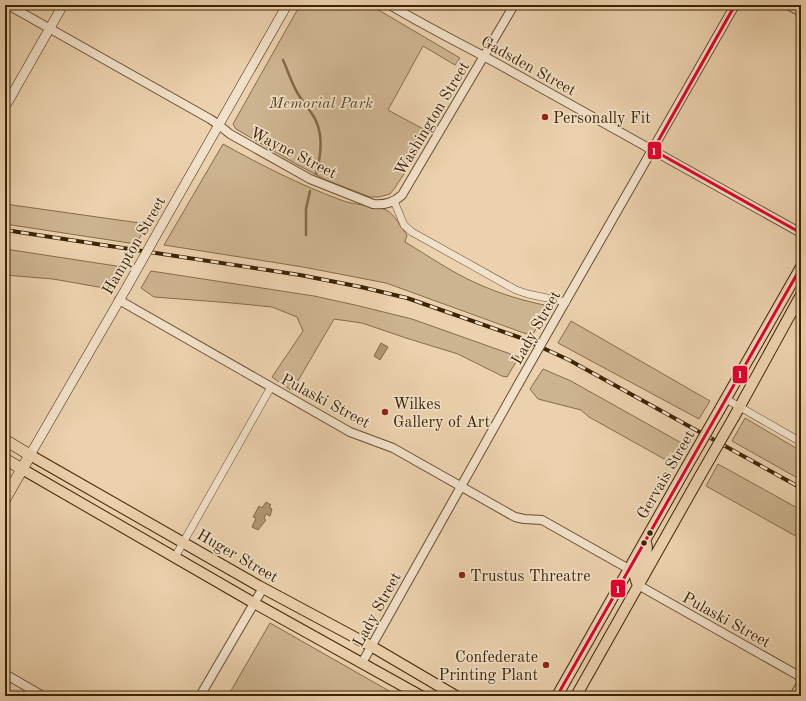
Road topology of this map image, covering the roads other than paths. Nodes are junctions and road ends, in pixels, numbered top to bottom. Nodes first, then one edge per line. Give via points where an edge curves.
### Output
1 (8, 5) edge
2 (63, 5) edge
3 (287, 5) edge
4 (390, 5) edge
5 (514, 5) edge
6 (735, 5) edge
7 (788, 5) edge
8 (801, 12) edge
9 (50, 29) junction
10 (484, 56) junction
11 (5, 107) edge
12 (219, 125) junction
13 (653, 150) junction
14 (394, 201) junction
15 (801, 233) edge
16 (801, 267) edge
17 (801, 295) edge
18 (119, 300) junction
19 (566, 302) junction
20 (271, 387) junction
21 (726, 399) junction
22 (740, 407) junction
23 (5, 440) edge
24 (801, 442) edge
25 (30, 455) junction
26 (5, 459) edge
27 (22, 469) junction
28 (461, 486) junction
29 (5, 499) edge
30 (644, 541) junction
31 (184, 542) junction
32 (175, 558) junction
33 (628, 569) junction
34 (638, 585) junction
35 (263, 588) junction
36 (254, 603) junction
37 (371, 646) junction
38 (362, 663) junction
39 (5, 674) edge
40 (801, 677) edge
41 (801, 684) edge
42 (44, 696) edge
43 (200, 696) edge
44 (421, 696) edge
45 (456, 696) edge
46 (557, 696) edge
47 (576, 696) edge
48 (794, 696) edge

1 - 9 street, Wayne Street
2 - 9 main road
3 - 12 main road, Hampton Street
4 - 10 street, Gadsden Street
5 - 10 street, Washington Street
6 - 13 street, Lady Street
7 - 8 street
9 - 11 main road
9 - 12 street, Wayne Street
10 - 13 street, Gadsden Street
10 - 14 street, Washington Street via 402,195
12 - 14 street, Wayne Street via 230,134 310,179 373,204
12 - 18 main road, Hampton Street, bridge
13 - 15 street, Gadsden Street
13 - 19 street, Lady Street
14 - 19 street via 404,225 412,232 516,290
16 - 21 main road, Gervais Street
17 - 22 main road, Gervais Street
18 - 20 street, Pulaski Street
18 - 25 main road, Hampton Street
19 - 28 street, Lady Street, bridge
20 - 28 street, Pulaski Street via 350,432 388,446
20 - 31 street
21 - 22 street
21 - 30 main road, Gervais Street, bridge
22 - 24 street
22 - 34 main road, Gervais Street, bridge
23 - 25 highway, Huger Street
25 - 27 highway, Hampton Street
25 - 31 main road, Huger Street
26 - 27 highway, Huger Street
27 - 29 highway, Hampton Street
27 - 32 main road, Huger Street
28 - 33 street, Pulaski Street via 515,517 542,520
28 - 37 street, Lady Street
30 - 33 main road, Gervais Street
30 - 34 main road via 647,549 635,576
31 - 32 street
31 - 35 main road, Huger Street
32 - 36 main road, Huger Street
33 - 46 main road, Gervais Street
34 - 40 street, Pulaski Street
34 - 47 main road, Gervais Street
35 - 36 street
35 - 37 main road, Huger Street
36 - 38 main road, Huger Street
36 - 43 street
37 - 38 street, Lady Street
37 - 45 main road, Huger Street
38 - 44 main road, Huger Street
39 - 42 street
41 - 48 street

